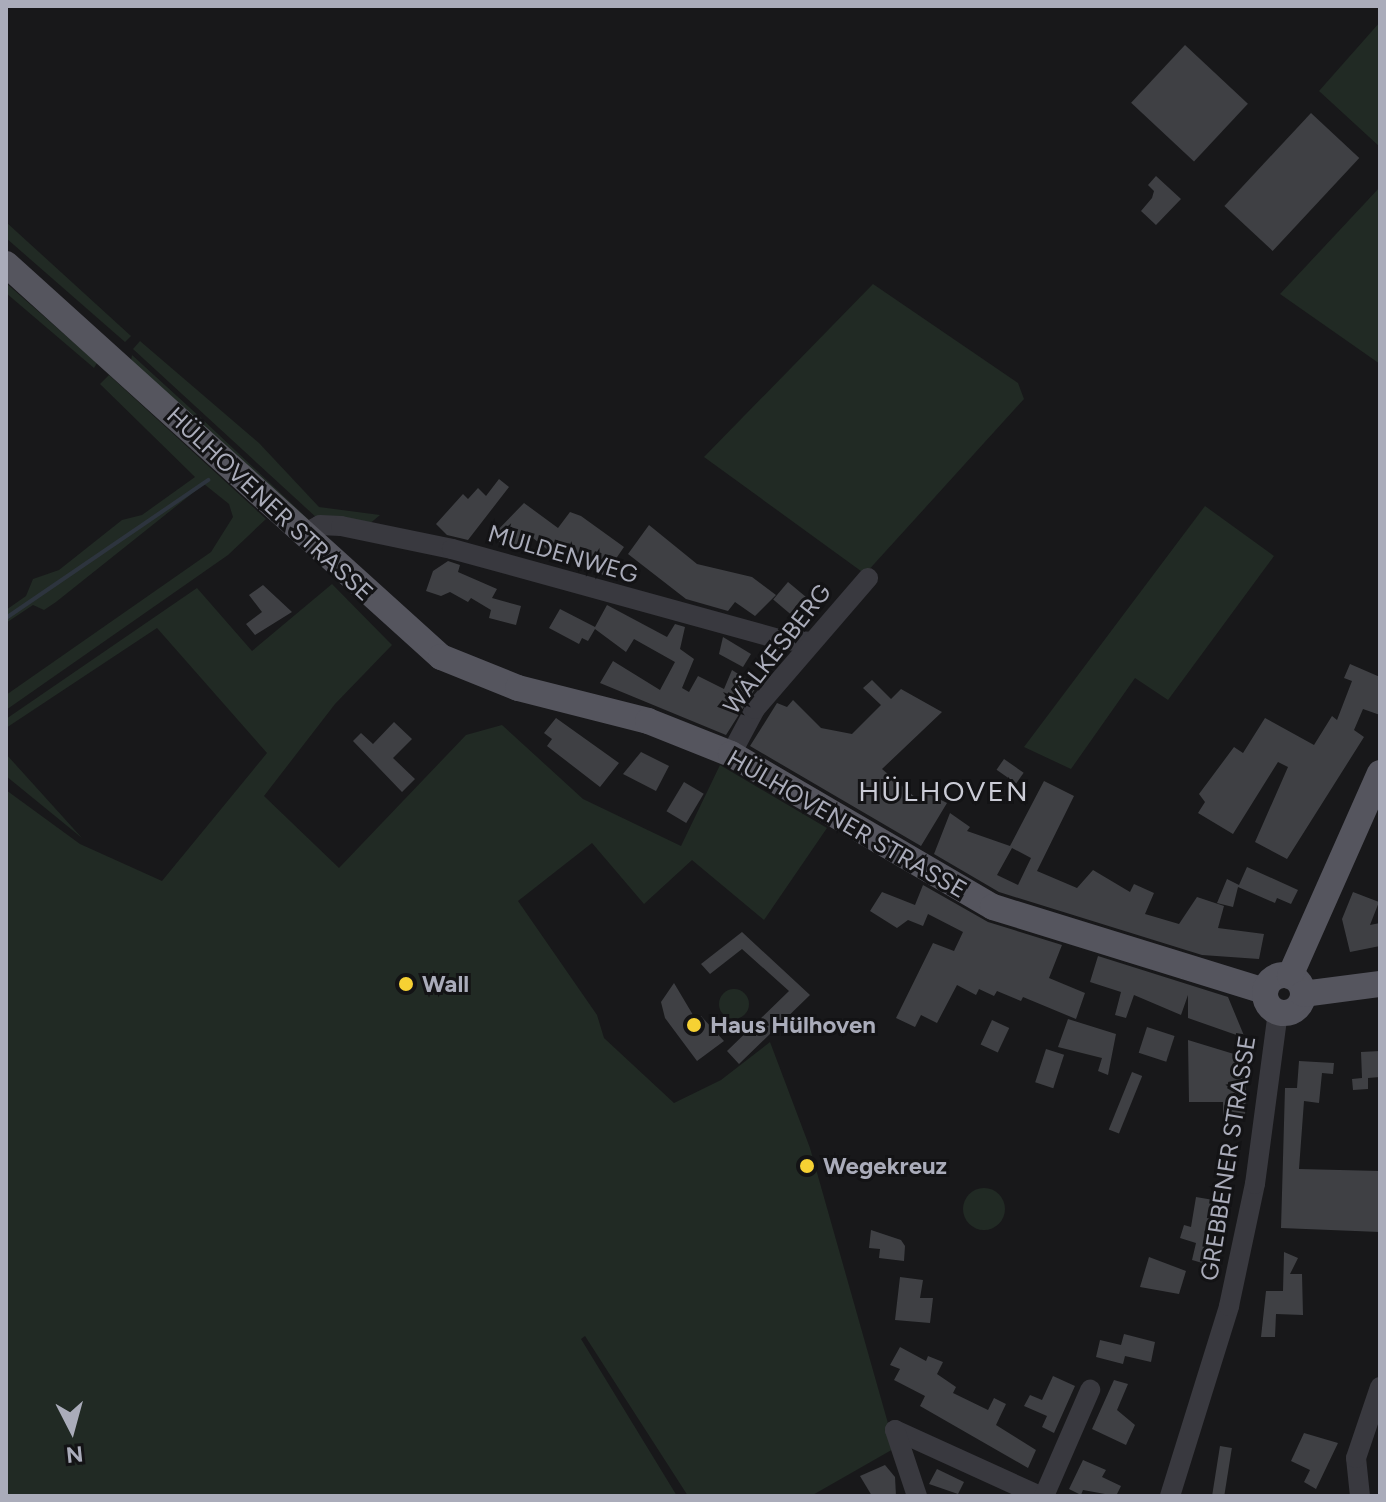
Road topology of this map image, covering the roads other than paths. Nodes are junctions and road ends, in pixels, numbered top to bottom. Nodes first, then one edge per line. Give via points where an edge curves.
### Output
1 (6, 264) edge
2 (304, 534) junction
3 (868, 578) dead end
4 (809, 642) junction
5 (731, 754) junction
6 (1380, 773) edge
7 (1380, 984) edge
8 (1297, 985) junction
9 (1272, 1002) junction
10 (1380, 1387) edge
11 (1090, 1390) dead end
12 (917, 1496) edge
13 (1042, 1496) edge
14 (1170, 1496) edge
15 (1360, 1496) edge

1 - 2 main road, HÜLHOVENER STRASSE
2 - 4 street, MULDENWEG via 320,525 341,526 452,549 783,640
2 - 5 main road, HÜLHOVENER STRASSE via 407,631 453,663 518,688 648,721
3 - 4 street, WÄLKESBERG
4 - 5 street, WÄLKESBERG via 755,709
5 - 9 main road, HÜLHOVENER STRASSE via 993,907
6 - 8 main road
7 - 8 main road
8 - 9 main road via 1295,1010
9 - 14 street, GREBBENER STRASSE via 1255,1184 1229,1306
10 - 15 street via 1356,1458
11 - 13 street
12 - 13 street via 895,1430

